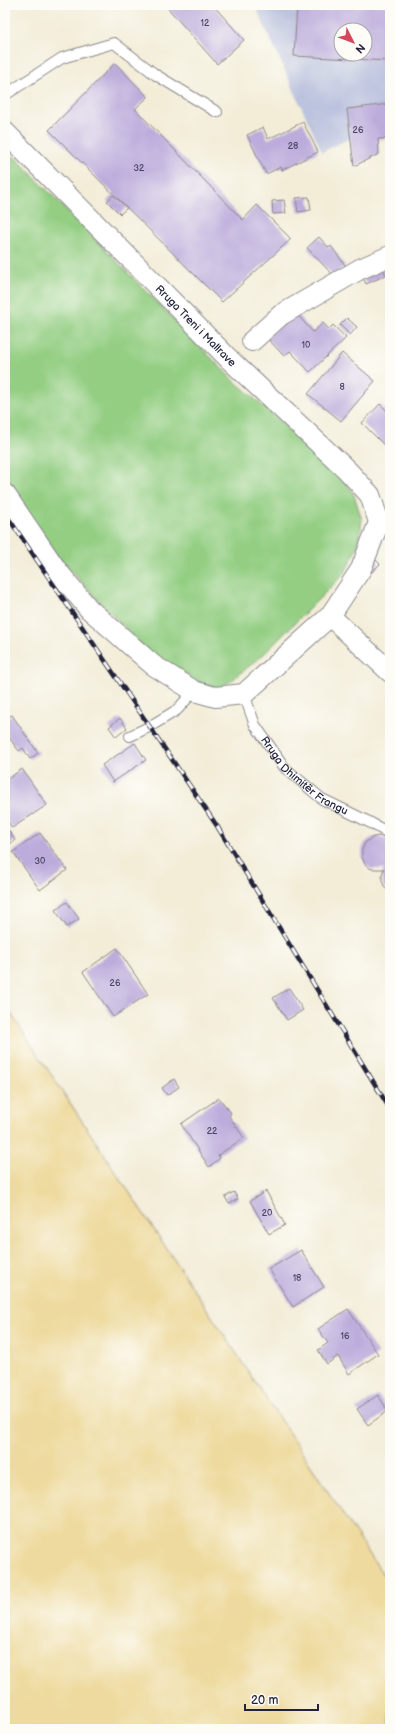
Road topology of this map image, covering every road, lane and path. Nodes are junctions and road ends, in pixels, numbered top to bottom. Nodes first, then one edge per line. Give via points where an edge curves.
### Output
1 (5, 96) edge
2 (217, 112) dead end
3 (5, 132) edge
4 (390, 256) edge
5 (252, 341) dead end
6 (5, 494) edge
7 (385, 526) edge
8 (330, 616) junction
9 (390, 672) edge
10 (194, 691) junction
11 (244, 694) junction
12 (130, 736) dead end
13 (390, 834) edge

1 - 2 lane via 62,58 114,43 156,75
3 - 7 street, Rruga Treni i Mallrave via 230,360 347,470 370,495
4 - 5 street via 360,269 281,314
6 - 10 street via 56,568 89,609 153,665
7 - 8 street, Rruga Treni i Mallrave
8 - 9 street
8 - 11 street, Rruga Treni i Mallrave
10 - 11 street via 215,697
10 - 12 lane via 177,710
11 - 13 lane, Rruga Dhimitër Frangu via 255,725 285,768 322,799

